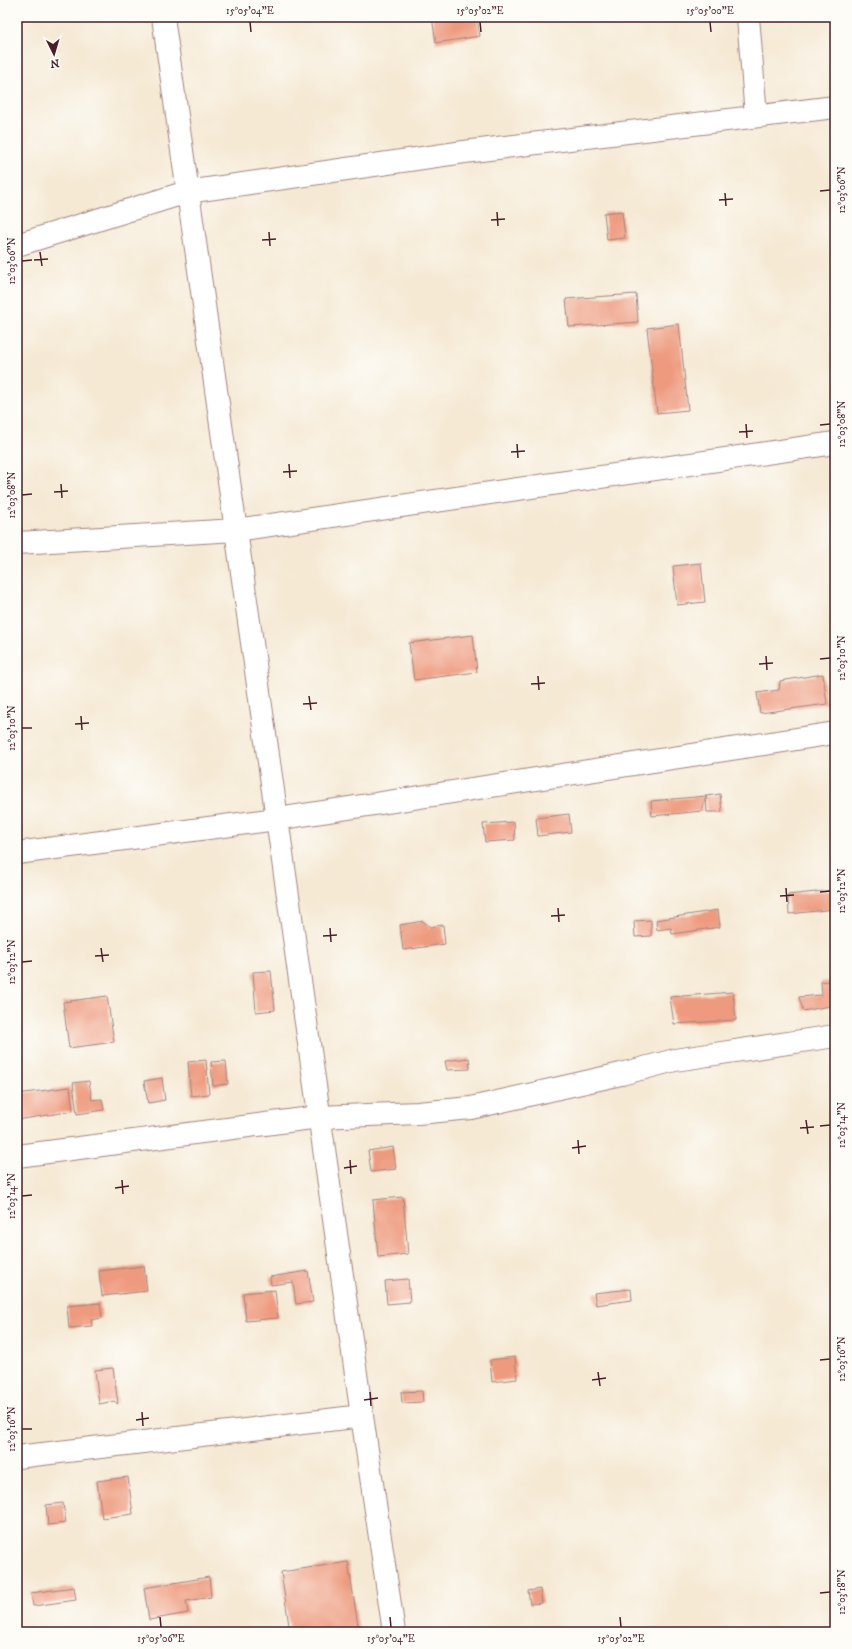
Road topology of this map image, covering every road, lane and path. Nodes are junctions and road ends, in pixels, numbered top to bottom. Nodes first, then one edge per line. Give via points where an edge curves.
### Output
1 (162, 17) edge
2 (748, 17) edge
3 (835, 107) edge
4 (756, 116) junction
5 (188, 192) junction
6 (17, 245) edge
7 (835, 443) edge
8 (236, 530) junction
9 (17, 543) edge
10 (835, 733) edge
11 (277, 819) junction
12 (17, 852) edge
13 (835, 1036) edge
14 (319, 1117) junction
15 (17, 1156) edge
16 (362, 1416) junction
17 (17, 1457) edge
18 (394, 1632) edge

1 - 5 street
2 - 4 street
3 - 4 street
4 - 5 street via 464,152
5 - 6 street
5 - 8 street
7 - 8 street
8 - 9 street
8 - 11 street
10 - 11 street
11 - 12 street
11 - 14 street
13 - 14 street via 675,1060 471,1108
14 - 15 street
14 - 16 street
16 - 17 street
16 - 18 street

